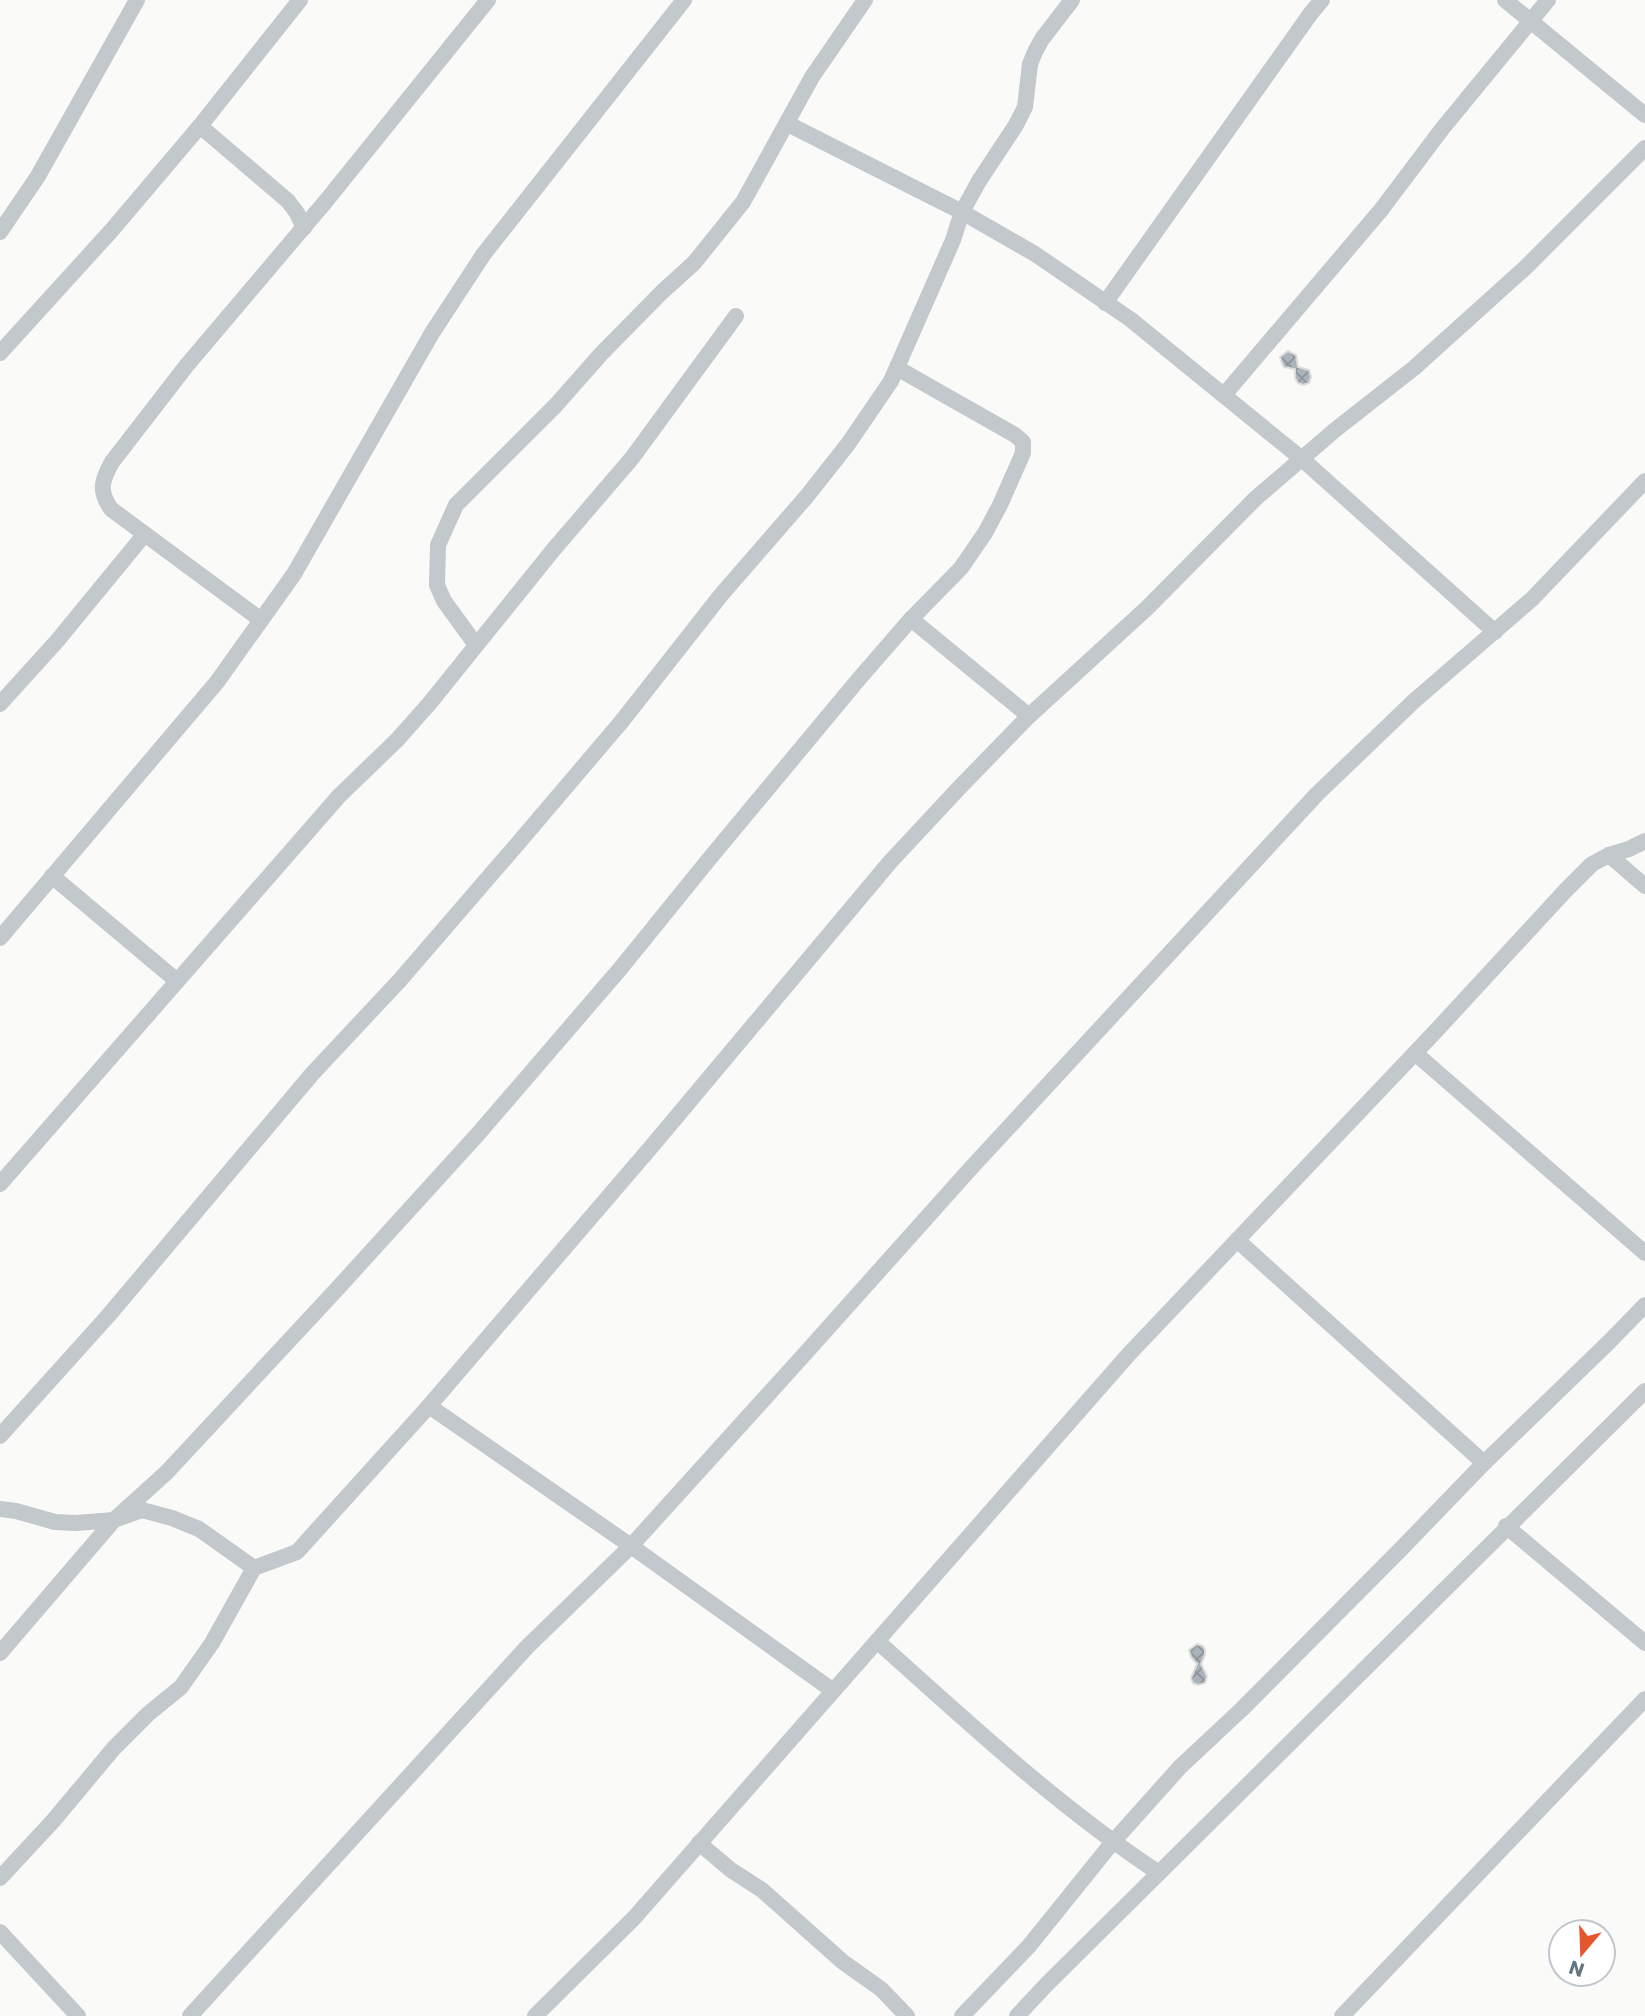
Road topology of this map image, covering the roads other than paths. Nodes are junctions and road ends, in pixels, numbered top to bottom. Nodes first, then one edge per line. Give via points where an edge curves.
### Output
1 (137, 0) edge
2 (300, 0) edge
3 (488, 0) edge
4 (684, 0) edge
5 (865, 0) edge
6 (1072, 0) edge
7 (1322, 0) edge
8 (1505, 0) edge
9 (1548, 0) edge
10 (1531, 21) junction
11 (1645, 115) edge
12 (788, 124) junction
13 (200, 126) junction
14 (1645, 148) edge
15 (962, 212) junction
16 (303, 228) junction
17 (0, 232) edge
18 (1105, 303) junction
19 (736, 316) dead end
20 (0, 353) edge
21 (897, 368) junction
22 (1224, 395) junction
23 (1301, 459) junction
24 (1645, 481) edge
25 (144, 535) junction
26 (911, 619) junction
27 (261, 620) junction
28 (1495, 632) junction
29 (476, 645) junction
30 (0, 704) edge
31 (1029, 716) junction
32 (1645, 841) edge
33 (1609, 855) junction
34 (51, 876) junction
35 (1645, 886) edge
36 (0, 937) edge
37 (177, 981) junction
38 (1415, 1053) junction
39 (0, 1184) edge
40 (1237, 1240) junction
41 (1645, 1253) edge
42 (1645, 1305) edge
43 (1645, 1391) edge
44 (429, 1406) junction
45 (0, 1436) edge
46 (1484, 1463) junction
47 (0, 1509) edge
48 (114, 1520) junction
49 (1507, 1526) junction
50 (631, 1546) junction
51 (254, 1568) junction
52 (877, 1641) junction
53 (1645, 1643) edge
54 (0, 1653) edge
55 (832, 1690) junction
56 (1645, 1699) edge
57 (699, 1843) junction
58 (1112, 1843) junction
59 (1158, 1873) junction
60 (0, 1878) edge
61 (0, 1933) edge
62 (78, 2016) edge
63 (190, 2016) edge
64 (535, 2016) edge
65 (907, 2016) edge
66 (962, 2016) edge
67 (1017, 2016) edge
68 (1342, 2016) edge

1 - 17 street via 38,176
2 - 13 street
3 - 16 street
4 - 27 street via 483,255 432,333 295,574
5 - 12 street via 812,77
6 - 15 street via 1035,52 1025,107
7 - 18 street
8 - 10 street
9 - 10 street
10 - 11 street
10 - 22 street via 1381,210
12 - 15 street
12 - 29 street via 743,202 694,263 456,505 438,545 437,585
13 - 16 street via 288,201
13 - 20 street
14 - 23 street via 1525,268 1415,368
15 - 18 street via 1035,254
15 - 21 street
16 - 25 street via 187,365 104,477 102,489 111,509
18 - 22 street
19 - 29 street via 632,458
21 - 26 street via 1020,438 1024,448 979,542 961,568
21 - 45 street via 848,444 622,721
22 - 23 street
23 - 28 street
23 - 31 street
24 - 28 street via 1557,575
25 - 27 street
25 - 30 street
26 - 31 street
26 - 48 street via 478,1134 167,1472
27 - 34 street via 217,682
28 - 50 street via 1317,794 971,1168
29 - 37 street via 397,740 339,796
31 - 44 street via 890,862
32 - 33 street
33 - 35 street
33 - 38 street via 1592,864 1566,890
34 - 36 street
34 - 37 street
37 - 39 street
38 - 40 street
38 - 41 street
40 - 46 street
40 - 52 street via 1129,1354
42 - 46 street
43 - 49 street
44 - 50 street
44 - 51 street via 297,1552
46 - 58 street via 1181,1767
47 - 48 street via 55,1522
48 - 51 street via 142,1510 172,1518 199,1529
48 - 54 street
49 - 53 street
49 - 59 street
50 - 55 street
50 - 63 street via 527,1647
51 - 60 street via 181,1687 114,1748
52 - 55 street
52 - 58 street
55 - 57 street
56 - 68 street
57 - 64 street via 634,1918
57 - 65 street via 762,1890
58 - 59 street
58 - 66 street via 1029,1945
59 - 67 street
61 - 62 street

